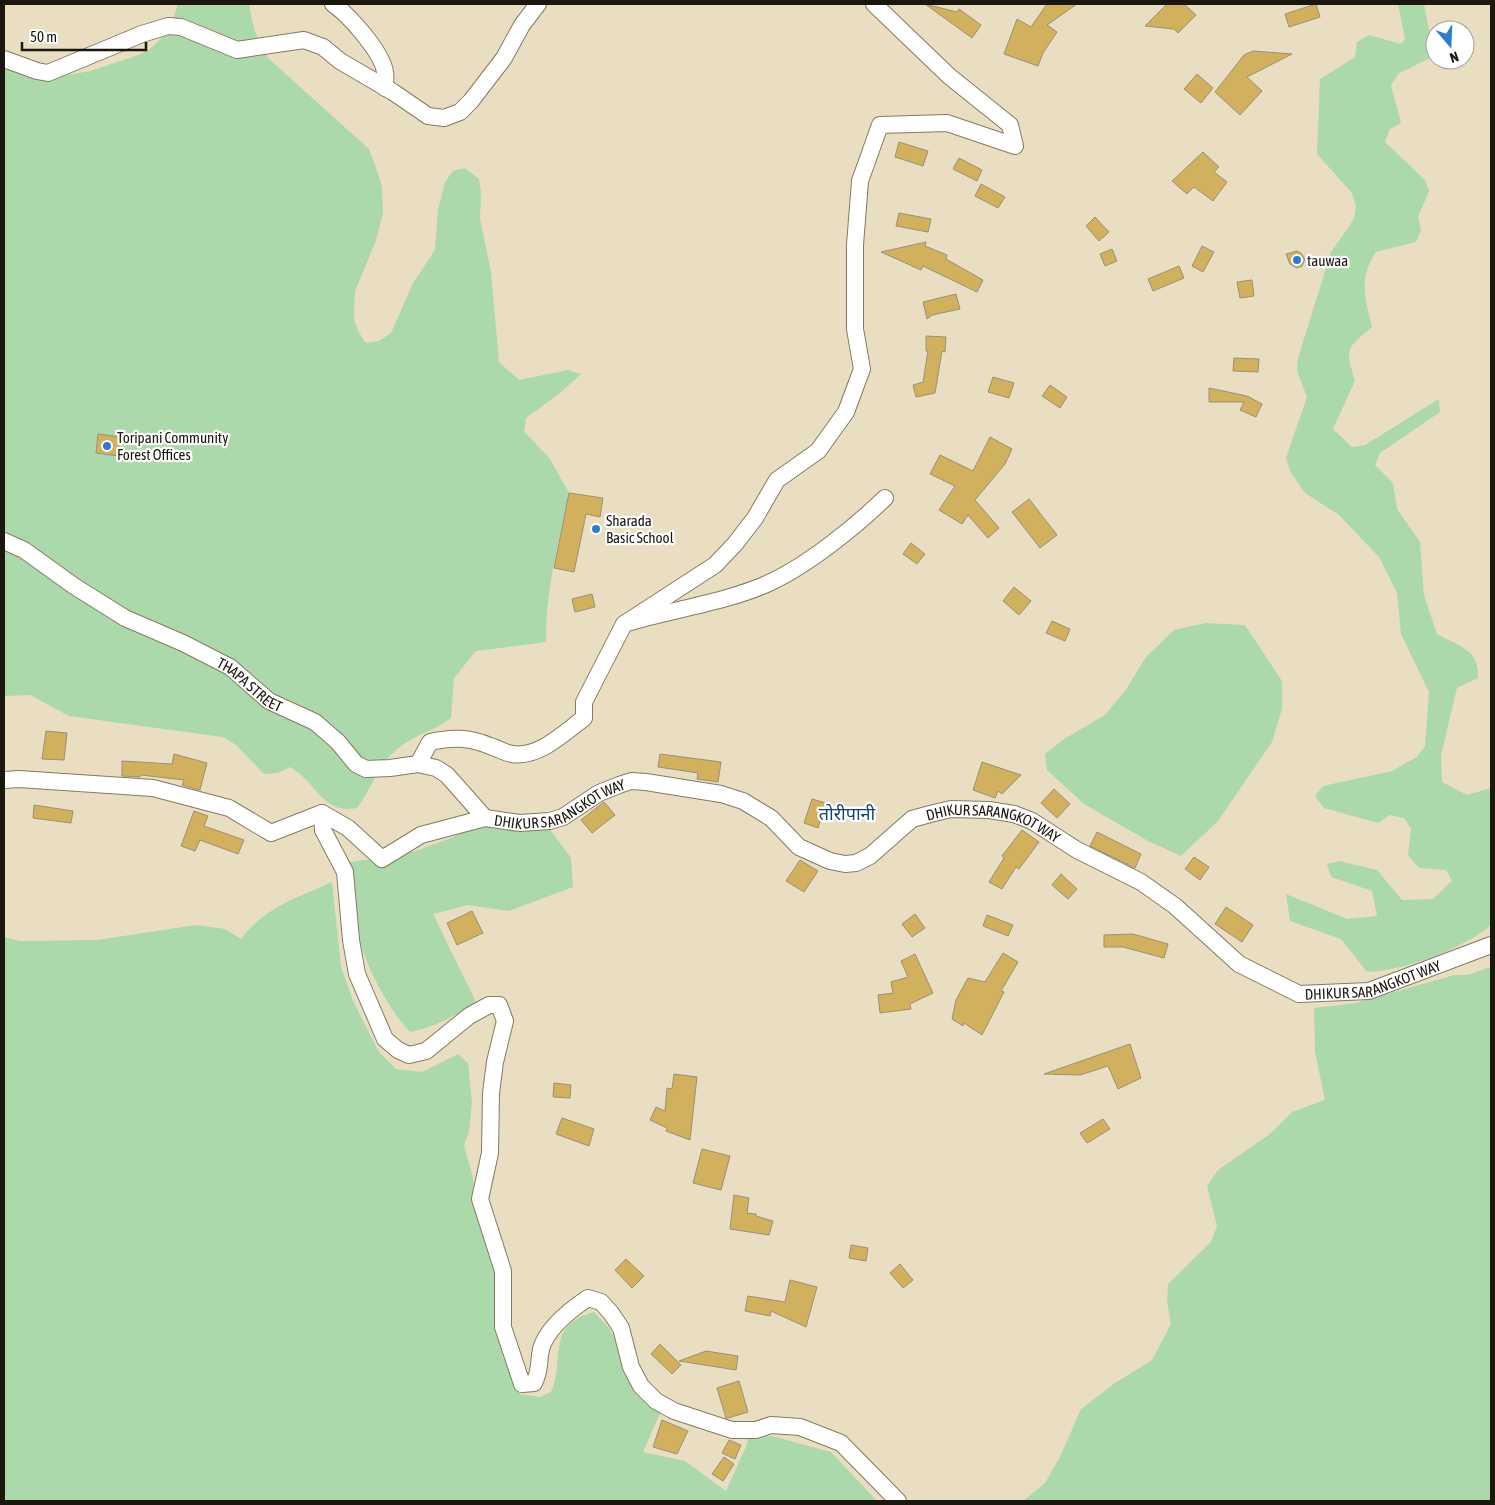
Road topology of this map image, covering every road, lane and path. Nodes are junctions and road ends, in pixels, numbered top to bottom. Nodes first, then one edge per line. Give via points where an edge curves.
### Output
1 (333, 4) edge
2 (538, 4) edge
3 (874, 4) edge
4 (4, 59) edge
5 (385, 88) junction
6 (885, 498) dead end
7 (4, 541) edge
8 (624, 624) junction
9 (418, 764) junction
10 (4, 780) edge
11 (322, 813) junction
12 (485, 818) junction
13 (1491, 945) edge
14 (898, 1501) edge

1 - 5 street via 347,14 379,58 385,71
2 - 5 street via 504,58 471,101 453,116 428,116
3 - 8 street via 949,76 1010,124 1015,146 946,123 880,124 860,181 854,329 862,369 846,412 818,451 777,480 755,518 715,565
4 - 5 street via 48,73 142,34 174,26 237,50 294,40 313,42
6 - 8 street via 802,564 771,582
7 - 9 street, THAPA STREET via 24,550 125,618 230,667 269,701 315,722 356,764 366,769
8 - 9 street via 584,702 584,718 554,741 536,751 512,754 475,740 451,737 430,742
9 - 12 street, THAPA STREET via 436,768 447,775
10 - 11 street via 154,788 229,808 271,832
11 - 12 street via 348,828 382,860 421,835
11 - 14 street via 323,830 344,872 357,974 385,1039 410,1055 426,1051 470,1016 488,1005 500,1005 505,1021 495,1062 490,1153 480,1199 503,1270 503,1327 522,1384 534,1383 540,1370 542,1349 553,1328 588,1298 601,1302 621,1328 631,1367 641,1386 656,1400 674,1412 732,1430 756,1430 771,1425 800,1427 841,1443
12 - 13 street, DHIKUR SARANGKOT WAY via 520,823 550,821 563,817 599,793 631,781 646,782 721,794 743,801 771,818 799,846 830,861 845,864 870,856 912,819 960,810 1014,814 1141,882 1175,906 1239,964 1299,994 1369,991

